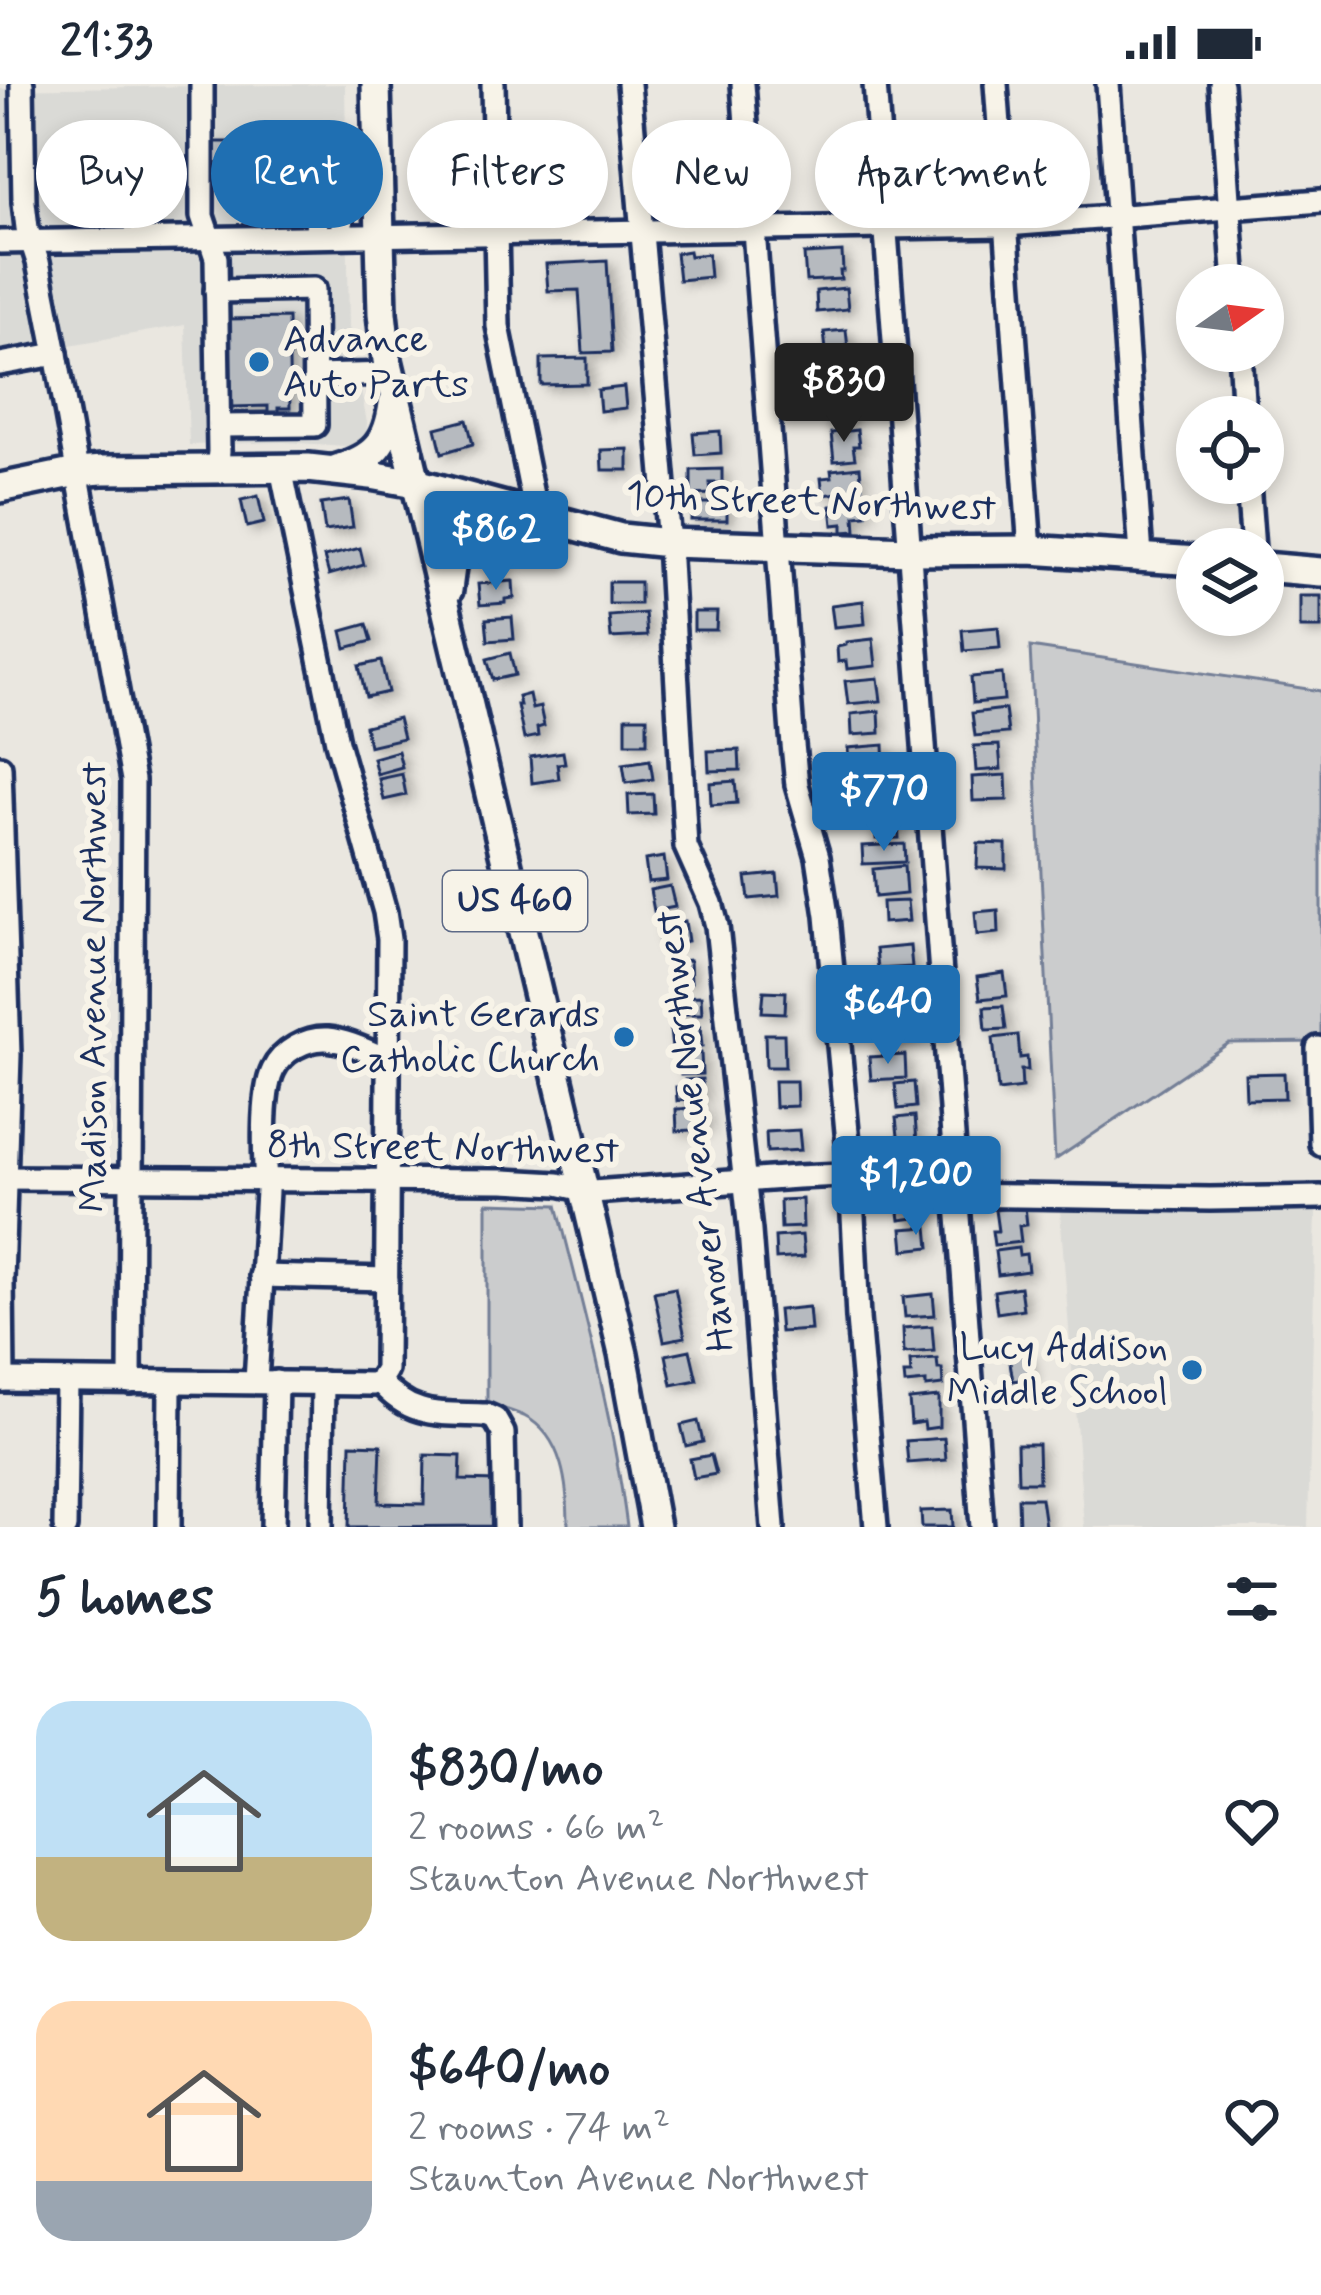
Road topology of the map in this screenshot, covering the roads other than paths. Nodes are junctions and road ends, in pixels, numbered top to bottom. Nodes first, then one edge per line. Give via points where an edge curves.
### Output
1 (22, 84) edge
2 (202, 84) edge
3 (376, 84) edge
4 (493, 84) edge
5 (629, 84) edge
6 (743, 84) edge
7 (875, 84) edge
8 (996, 84) edge
9 (1108, 84) edge
10 (1222, 84) edge
11 (377, 120) edge
12 (878, 120) edge
13 (999, 120) edge
14 (1321, 201) edge
15 (1230, 209) junction
16 (1118, 217) junction
17 (1090, 219) edge
18 (316, 228) edge
19 (342, 228) edge
20 (379, 228) edge
21 (842, 228) edge
22 (886, 228) edge
23 (1006, 228) edge
24 (754, 230) junction
25 (641, 231) junction
26 (494, 234) junction
27 (379, 235) junction
28 (316, 236) junction
29 (342, 236) junction
30 (210, 239) junction
31 (30, 241) junction
32 (0, 242) edge
33 (1234, 264) edge
34 (216, 291) junction
35 (56, 354) junction
36 (0, 364) edge
37 (315, 376) junction
38 (392, 384) junction
39 (219, 426) junction
40 (281, 468) junction
41 (217, 469) junction
42 (334, 470) junction
43 (77, 472) junction
44 (416, 483) junction
45 (0, 488) edge
46 (508, 508) junction
47 (536, 515) junction
48 (670, 543) junction
49 (777, 548) junction
50 (1030, 550) junction
51 (911, 551) junction
52 (1142, 556) junction
53 (1176, 559) edge
54 (1284, 569) edge
55 (1321, 572) edge
56 (446, 613) junction
57 (0, 767) edge
58 (1318, 1048) edge
59 (389, 1060) junction
60 (1321, 1144) edge
61 (955, 1170) junction
62 (851, 1175) junction
63 (2, 1178) edge
64 (131, 1178) junction
65 (266, 1180) junction
66 (387, 1181) junction
67 (745, 1181) junction
68 (583, 1190) junction
69 (957, 1195) junction
70 (1321, 1197) edge
71 (261, 1276) junction
72 (387, 1279) junction
73 (1, 1380) edge
74 (380, 1381) junction
75 (67, 1382) junction
76 (130, 1382) junction
77 (170, 1382) junction
78 (266, 1382) junction
79 (323, 1383) junction
80 (64, 1527) edge
81 (169, 1527) edge
82 (273, 1527) edge
83 (321, 1527) edge
84 (505, 1527) edge
85 (656, 1527) edge
86 (772, 1527) edge
87 (876, 1527) edge
88 (982, 1527) edge

1 - 31 street, Madison Avenue Northwest
2 - 30 street via 202,217
3 - 11 main road, US 460
4 - 26 street
5 - 25 street, Hanover Avenue Northwest
6 - 24 street
7 - 12 street
8 - 13 street
9 - 16 street
10 - 15 street
14 - 15 street
15 - 16 street
15 - 33 street
16 - 17 street
16 - 52 street
18 - 28 street
19 - 29 street
20 - 27 main road, US 460
21 - 24 street
22 - 51 street
23 - 50 street
24 - 25 street
24 - 49 street
25 - 26 street
25 - 48 street, Hanover Avenue Northwest
26 - 27 street
26 - 47 street via 498,326
27 - 29 street
27 - 38 main road, US 460
28 - 29 street
28 - 30 street
30 - 31 street
30 - 34 street
31 - 32 street
31 - 35 street, Madison Avenue Northwest
34 - 37 street via 314,289
34 - 39 street
35 - 36 street
35 - 43 street, Madison Avenue Northwest
37 - 38 street
37 - 39 street via 289,420
38 - 42 main road via 382,441
38 - 44 main road, US 460
39 - 41 street
40 - 41 main road, 10th Street Northwest
40 - 42 main road, 10th Street Northwest
40 - 59 street via 337,742 385,912
41 - 43 main road, 10th Street Northwest
42 - 44 main road, 10th Street Northwest
43 - 45 main road, 10th Street Northwest
43 - 64 street, Madison Avenue Northwest via 133,780
44 - 46 main road, 10th Street Northwest
44 - 56 main road, US 460
46 - 47 main road, 10th Street Northwest
46 - 56 main road via 469,524 458,540
47 - 48 main road, 10th Street Northwest
48 - 49 main road, 10th Street Northwest
48 - 67 street, Hanover Avenue Northwest via 686,847 717,926
49 - 51 main road, 10th Street Northwest
49 - 62 street via 797,784 827,916
50 - 51 main road, 10th Street Northwest
50 - 52 main road, 10th Street Northwest
51 - 61 street
52 - 53 main road, 10th Street Northwest
54 - 55 main road
56 - 68 main road, US 460
57 - 63 street via 9,1054
58 - 60 street
59 - 65 street via 323,1039 284,1055 270,1078
59 - 66 street
61 - 62 street, 8th Street Northwest
61 - 69 street
62 - 67 street, 8th Street Northwest
62 - 87 street
63 - 64 street, 8th Street Northwest
63 - 73 street
64 - 65 street, 8th Street Northwest
64 - 76 street, Madison Avenue Northwest
65 - 66 street, 8th Street Northwest
65 - 71 street
66 - 68 street, 8th Street Northwest
66 - 72 street
67 - 68 street, 8th Street Northwest
67 - 86 street, Hanover Avenue Northwest
68 - 85 main road, US 460
69 - 70 street
69 - 88 street
71 - 72 street
71 - 78 street
72 - 74 street
73 - 75 street
74 - 79 street
74 - 84 street via 416,1410 486,1414 501,1426
75 - 76 street
75 - 80 street
76 - 77 street
77 - 78 street
77 - 81 street
78 - 79 street
78 - 82 street
79 - 83 street

